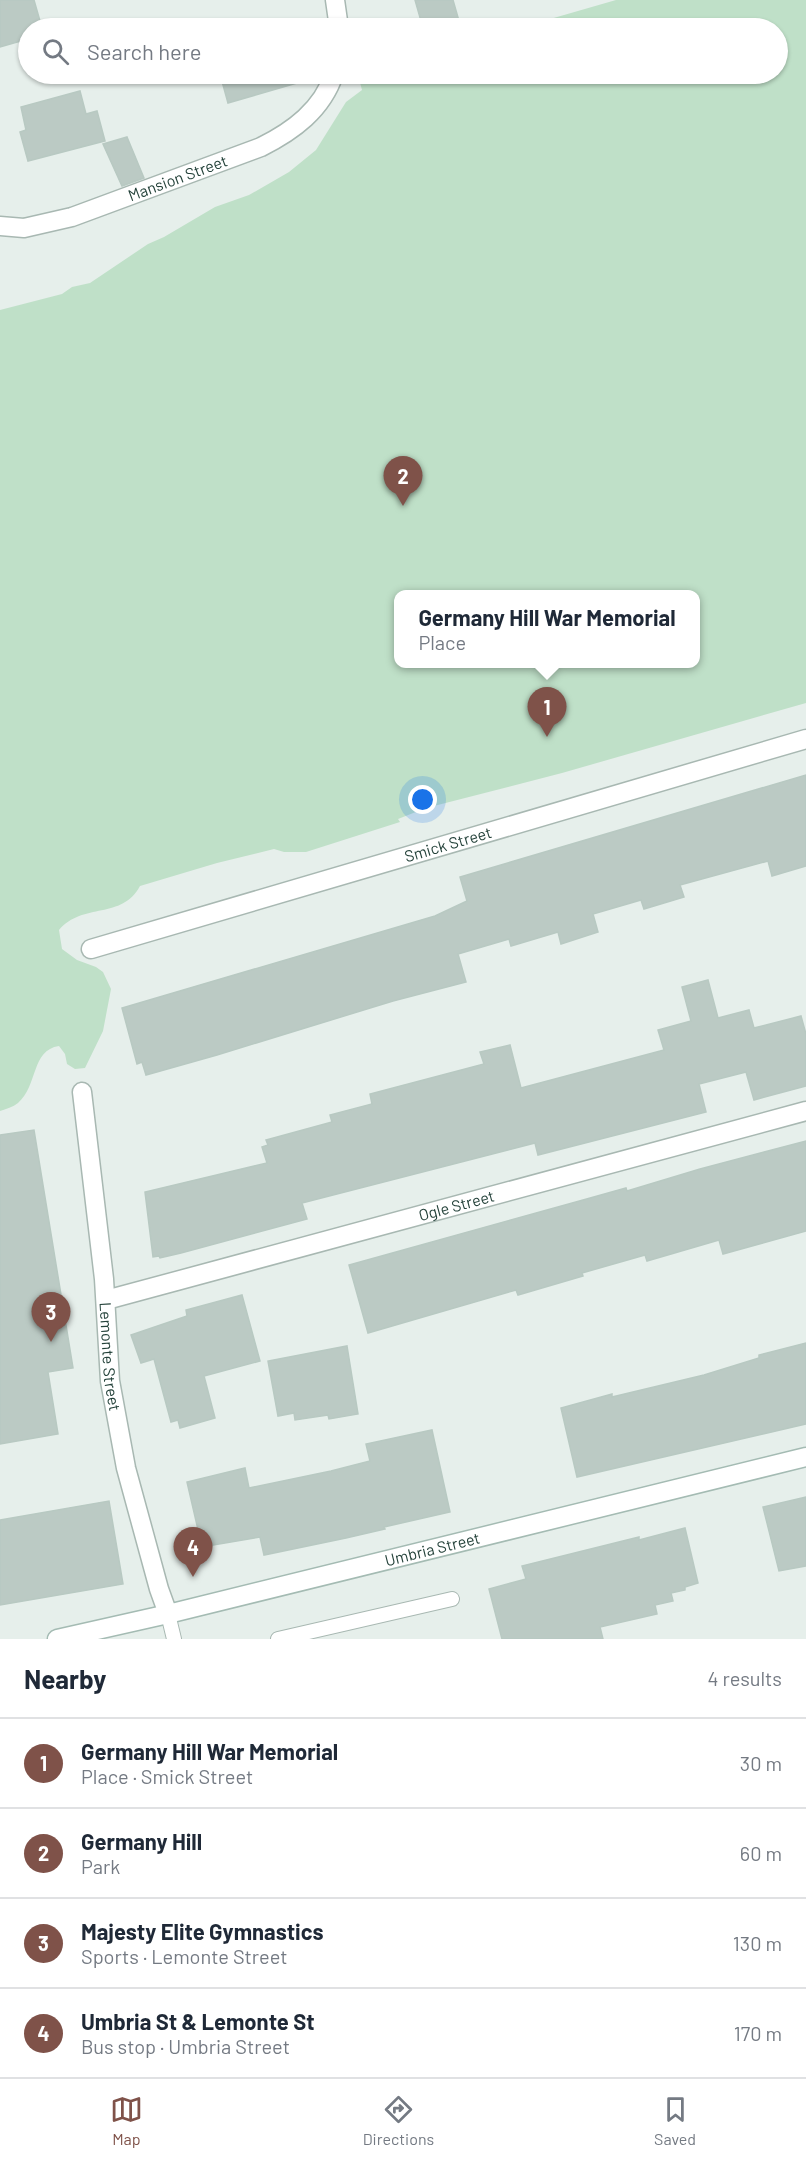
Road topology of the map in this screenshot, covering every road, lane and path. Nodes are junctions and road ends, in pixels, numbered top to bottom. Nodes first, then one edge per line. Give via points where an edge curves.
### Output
1 (335, 0) edge
2 (338, 18) edge
3 (329, 84) edge
4 (0, 226) edge
5 (806, 739) edge
6 (91, 949) dead end
7 (82, 1092) dead end
8 (806, 1111) edge
9 (106, 1300) junction
10 (806, 1457) edge
11 (452, 1599) dead end
12 (168, 1614) junction
13 (57, 1639) edge
14 (174, 1639) edge
15 (278, 1639) edge

1 - 2 street
3 - 4 street, Mansion Street via 304,120 261,147 72,217 24,228
5 - 6 street, Smick Street
7 - 9 street, Lemonte Street
8 - 9 street, Ogle Street
9 - 12 street, Lemonte Street via 110,1381 120,1441
10 - 12 street, Umbria Street
11 - 15 lane
12 - 13 street, Umbria Street
12 - 14 lane

